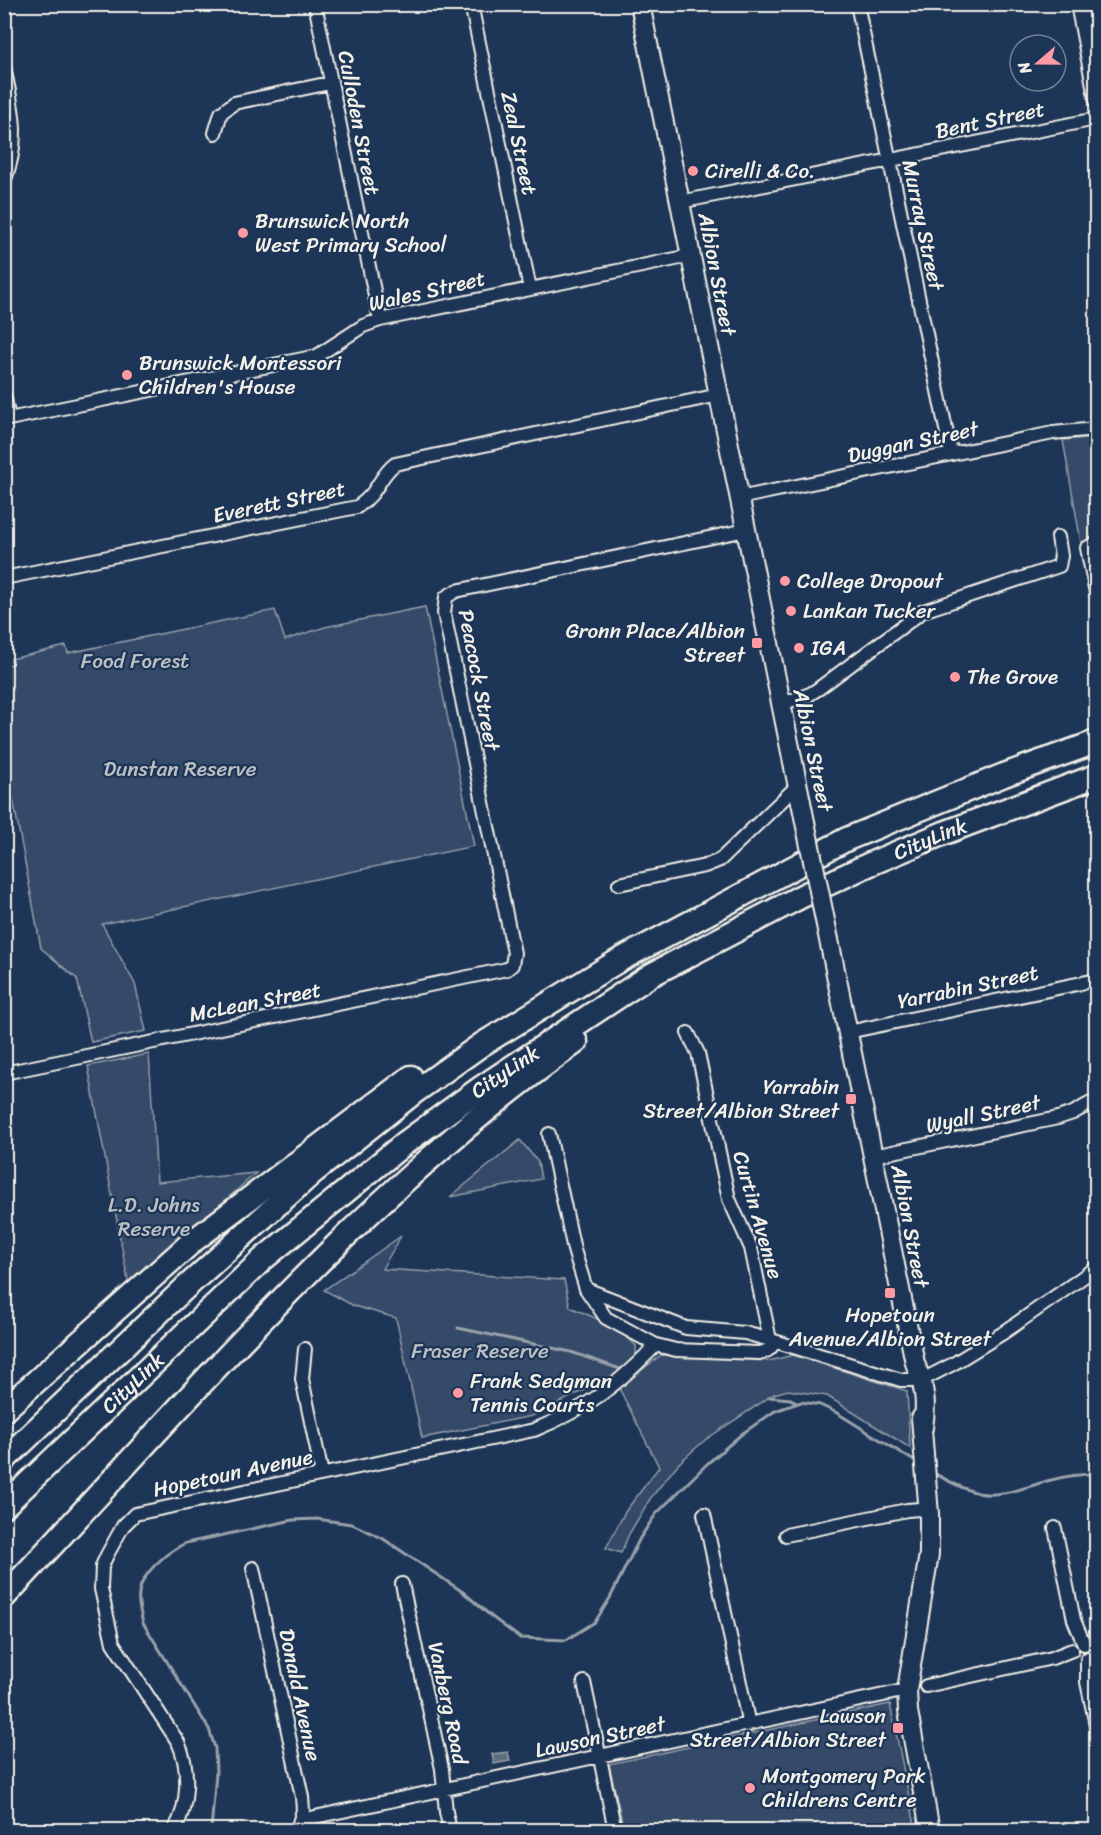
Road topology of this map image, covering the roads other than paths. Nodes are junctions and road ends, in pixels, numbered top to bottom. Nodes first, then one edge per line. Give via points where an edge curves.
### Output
1 (315, 4) edge
2 (471, 4) edge
3 (640, 4) edge
4 (857, 4) edge
5 (1077, 4) edge
6 (1087, 4) edge
7 (1096, 50) edge
8 (4, 67) edge
9 (330, 83) junction
10 (1096, 101) edge
11 (1096, 119) edge
12 (10, 126) edge
13 (215, 133) dead end
14 (9, 147) edge
15 (890, 161) junction
16 (4, 182) edge
17 (680, 202) junction
18 (690, 256) junction
19 (530, 289) junction
20 (380, 320) junction
21 (4, 394) edge
22 (719, 395) junction
23 (7, 420) edge
24 (1096, 429) edge
25 (951, 453) junction
26 (739, 498) junction
27 (746, 530) junction
28 (1058, 537) dead end
29 (1096, 543) edge
30 (4, 578) edge
31 (1096, 593) edge
32 (781, 704) junction
33 (1096, 742) edge
34 (1096, 776) edge
35 (800, 794) junction
36 (619, 884) dead end
37 (726, 936) junction
38 (618, 961) junction
39 (512, 965) joint
40 (1096, 980) edge
41 (848, 1032) junction
42 (688, 1033) dead end
43 (4, 1074) edge
44 (1096, 1100) edge
45 (549, 1134) dead end
46 (873, 1156) junction
47 (1096, 1268) edge
48 (586, 1289) junction
49 (772, 1340) junction
50 (656, 1345) junction
51 (305, 1349) dead end
52 (917, 1375) junction
53 (4, 1410) edge
54 (4, 1460) edge
55 (322, 1474) junction
56 (4, 1506) edge
57 (704, 1514) dead end
58 (929, 1514) junction
59 (1054, 1528) dead end
60 (786, 1535) dead end
61 (253, 1568) dead end
62 (402, 1584) dead end
63 (5, 1596) edge
64 (1084, 1652) edge
65 (584, 1682) dead end
66 (926, 1686) dead end
67 (907, 1690) junction
68 (749, 1725) junction
69 (1096, 1725) edge
70 (600, 1757) junction
71 (444, 1791) junction
72 (299, 1825) edge
73 (174, 1830) edge
74 (450, 1830) edge
75 (615, 1830) edge
76 (930, 1830) edge

1 - 9 street, Culloden Street
2 - 19 street, Zeal Street
3 - 17 street, Albion Street
4 - 15 street, Murray Street
5 - 10 street
6 - 7 street
8 - 12 street
9 - 13 street via 234,103 221,113
9 - 20 street, Culloden Street
11 - 15 street, Bent Street
12 - 14 street
14 - 16 street
15 - 17 street, Bent Street
15 - 25 street, Murray Street
17 - 18 street, Albion Street
18 - 19 street, Wales Street
18 - 22 street, Albion Street
19 - 20 street, Wales Street
20 - 23 street, Wales Street via 363,326 317,357
21 - 23 street
22 - 26 street, Albion Street
22 - 30 street, Everett Street via 395,464 375,493 357,507
24 - 25 street, Duggan Street via 1053,433
25 - 26 street, Duggan Street
26 - 27 street, Albion Street
27 - 32 street, Albion Street
27 - 39 street, Peacock Street via 456,591 446,597 444,613 514,953
28 - 32 street via 1059,566 928,609 818,689
29 - 31 street via 1088,548
32 - 35 street, Albion Street
33 - 38 highway, CityLink via 847,839
34 - 37 highway, CityLink via 870,864
35 - 36 street via 720,860
35 - 41 street, Albion Street, bridge
37 - 56 highway, CityLink via 651,975 405,1143 263,1259
37 - 63 highway via 508,1093 364,1216 202,1383
38 - 53 highway via 511,1015 378,1100 193,1241
38 - 54 highway, CityLink via 481,1045 310,1175
39 - 43 street, McLean Street via 502,971
40 - 41 street, Yarrabin Street
41 - 46 street, Albion Street
42 - 49 street, Curtin Avenue via 698,1053 729,1199 751,1248
44 - 46 street, Wyall Street via 1058,1118
45 - 48 street
46 - 52 street, Albion Street
47 - 52 street via 953,1364
48 - 49 street via 686,1328 745,1333
48 - 50 street via 606,1318
49 - 50 street via 772,1347 759,1353 676,1350
49 - 52 street via 901,1380
50 - 55 street, Hopetoun Avenue via 595,1401 534,1430
51 - 55 street via 302,1379
52 - 58 street, Albion Street via 926,1398
55 - 73 street, Hopetoun Avenue via 135,1514 123,1526 102,1566 101,1589 113,1643 178,1742 183,1756 185,1803
57 - 68 street
58 - 60 street via 920,1509 907,1510
58 - 67 street, Albion Street via 927,1574
59 - 64 street
61 - 72 street, Donald Avenue via 302,1797
62 - 71 street, Vanberg Road
64 - 66 street
64 - 69 street
65 - 70 street
67 - 68 street, Lawson Street
67 - 76 street, Albion Street
68 - 70 street, Lawson Street
70 - 71 street, Lawson Street
70 - 75 street
71 - 72 street, Lawson Street
71 - 74 street, Vanberg Road

